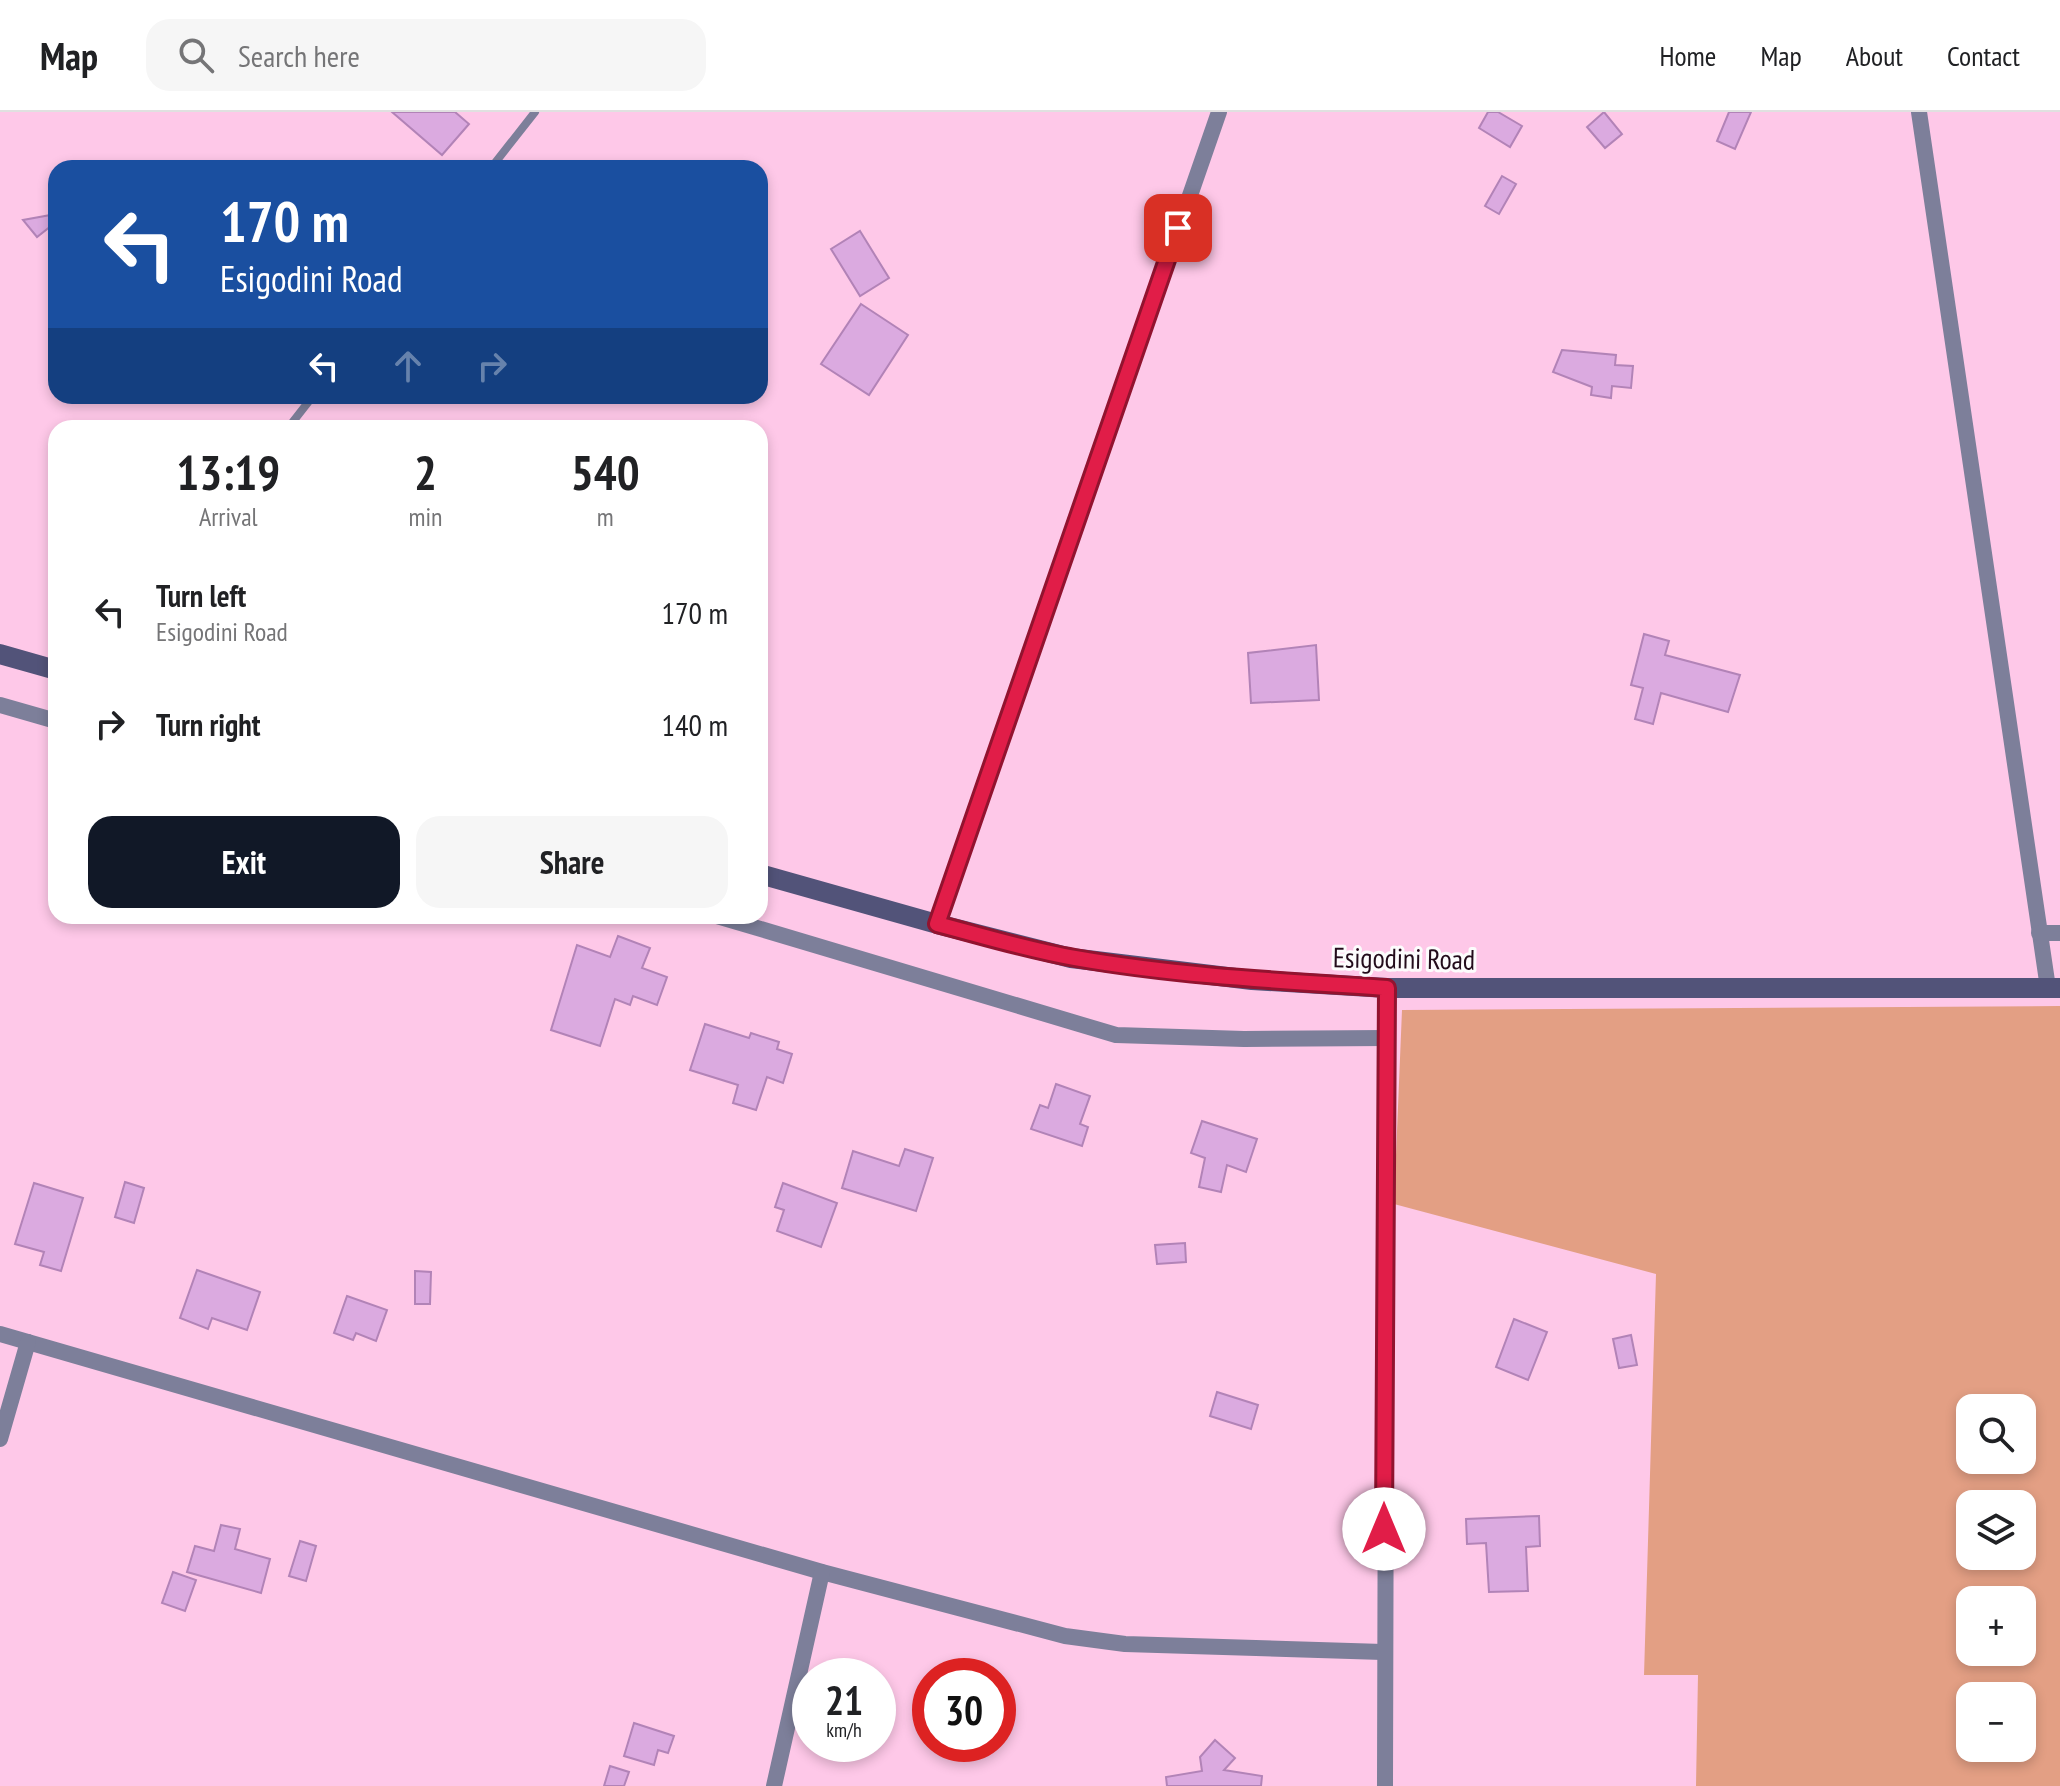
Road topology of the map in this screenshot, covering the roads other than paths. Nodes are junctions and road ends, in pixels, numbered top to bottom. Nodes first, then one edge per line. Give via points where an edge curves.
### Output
1 (535, 112) edge
2 (1219, 112) edge
3 (1919, 112) edge
4 (497, 160) edge
5 (307, 404) edge
6 (294, 420) edge
7 (0, 654) edge
8 (48, 668) edge
9 (0, 705) edge
10 (48, 719) edge
11 (768, 876) edge
12 (744, 924) edge
13 (937, 924) junction
14 (2039, 933) junction
15 (2060, 933) edge
16 (1387, 988) junction
17 (2054, 988) edge
18 (1386, 1038) junction
19 (0, 1334) edge
20 (28, 1342) junction
21 (0, 1439) edge
22 (822, 1572) junction
23 (1383, 1652) junction
24 (774, 1786) edge
25 (1385, 1786) edge

1 - 4 lane
2 - 13 street
3 - 14 street
5 - 6 lane
7 - 8 main road
9 - 10 street
11 - 13 main road, Esigodini Road
12 - 18 street via 1116,1035
13 - 16 main road, Esigodini Road via 1134,968
14 - 15 street
14 - 17 street
16 - 17 main road, Esigodini Road
16 - 18 street
18 - 23 street
19 - 20 street
20 - 21 street
20 - 22 street
22 - 23 street via 1093,1641
22 - 24 street
23 - 25 street

